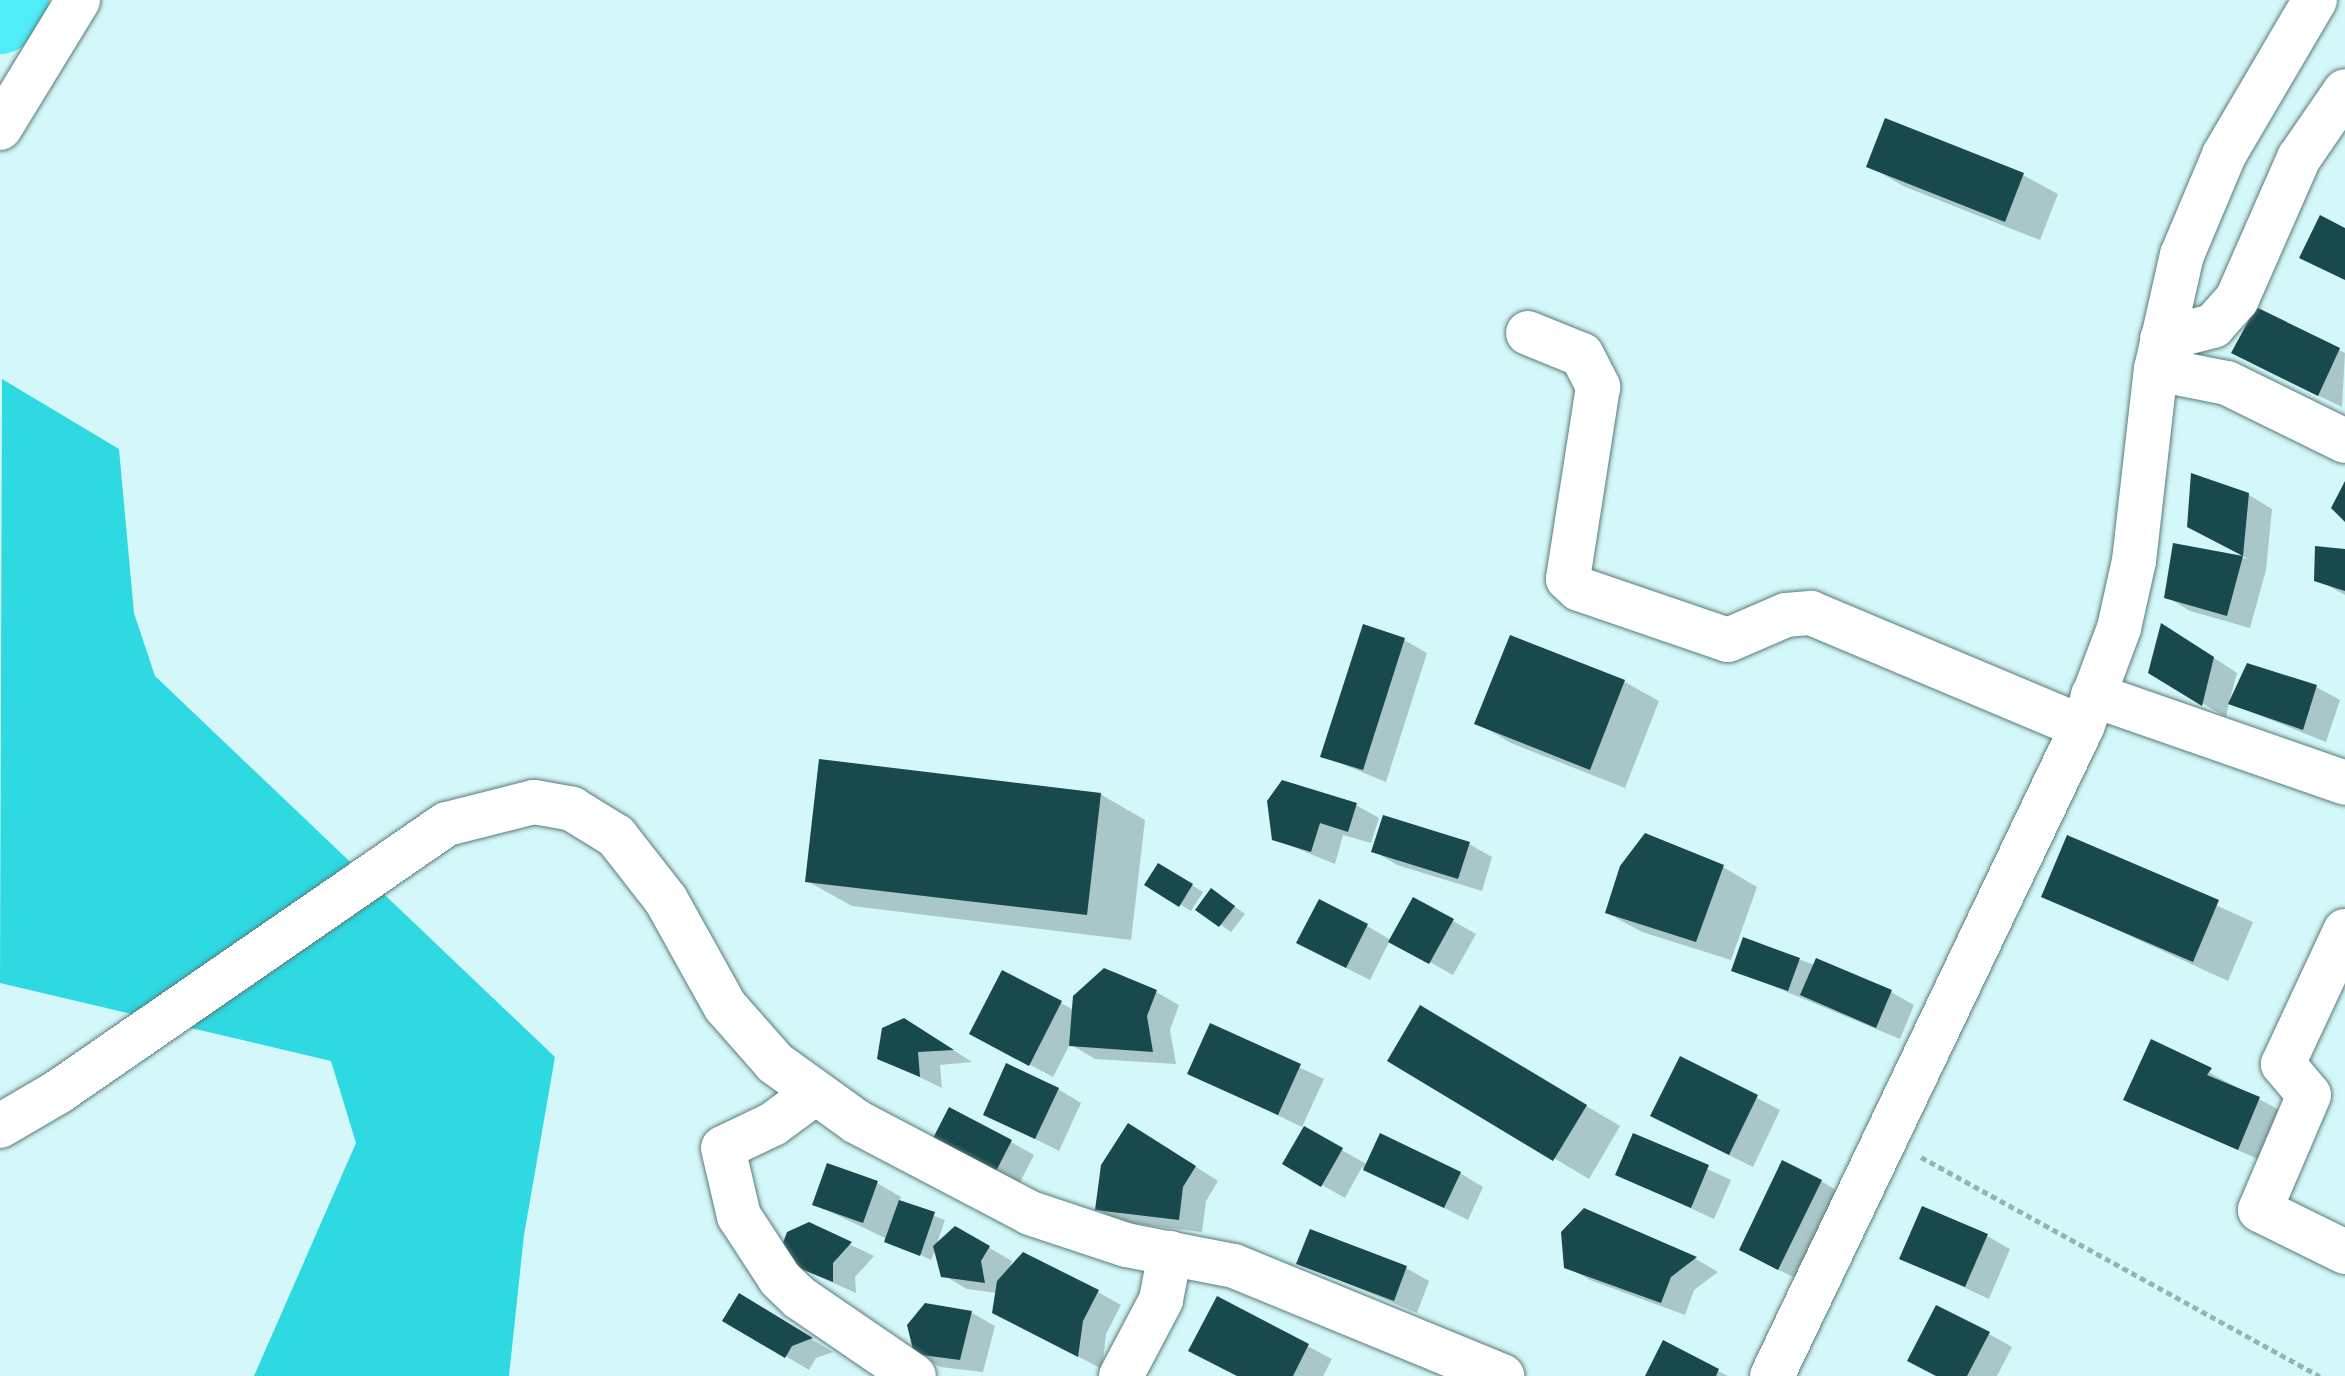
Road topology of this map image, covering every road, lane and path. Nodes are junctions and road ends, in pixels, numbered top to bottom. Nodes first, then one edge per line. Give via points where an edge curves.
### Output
1 (78, 0) edge
2 (2315, 0) edge
3 (2345, 91) edge
4 (0, 128) edge
5 (1528, 333) dead end
6 (2159, 354) junction
7 (2345, 441) edge
8 (2087, 711) junction
9 (2345, 783) edge
10 (2345, 931) edge
11 (815, 1093) junction
12 (0, 1126) edge
13 (1885, 1137) junction
14 (2345, 1252) edge
15 (1170, 1253) junction
16 (914, 1376) edge
17 (1121, 1376) edge
18 (1502, 1376) edge
19 (1772, 1376) edge
20 (2320, 1376) edge

1 - 4 street
2 - 6 street via 2224,155 2182,255
3 - 6 street via 2299,158 2237,299 2213,326
5 - 8 street via 1582,355 1598,387 1568,579 1579,589 1728,640 1786,615 1811,613
6 - 7 street
6 - 8 street via 2134,561 2119,628
8 - 9 street
8 - 13 street
10 - 14 street via 2283,1064 2309,1095 2260,1210
11 - 12 street via 775,1063 725,1006 666,900 616,836 572,809 534,802 447,824 58,1092
11 - 15 street via 857,1122 1030,1213
11 - 16 street via 773,1124 723,1148 739,1216 800,1298
13 - 19 street
13 - 20 path
15 - 17 street via 1161,1300
15 - 18 street via 1234,1266

